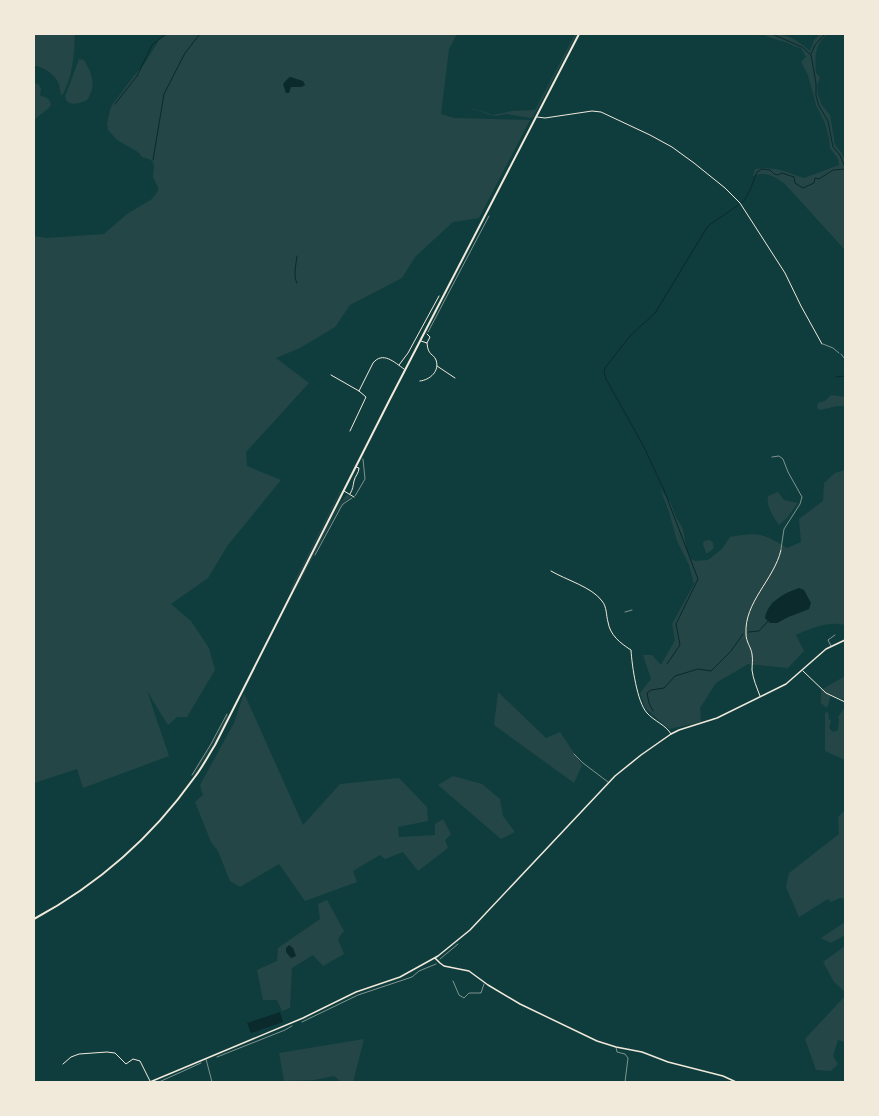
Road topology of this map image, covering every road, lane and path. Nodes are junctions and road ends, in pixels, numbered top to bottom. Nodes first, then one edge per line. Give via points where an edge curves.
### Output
1 (579, 34) edge
2 (536, 117) junction
3 (489, 216) dead end
4 (439, 296) dead end
5 (427, 334) joint
6 (420, 340) junction
7 (427, 343) junction
8 (822, 344) joint
9 (839, 353) joint
10 (845, 359) edge
11 (399, 365) junction
12 (437, 366) junction
13 (405, 369) junction
14 (331, 375) dead end
15 (455, 378) dead end
16 (420, 381) dead end
17 (359, 391) junction
18 (350, 432) dead end
19 (772, 457) dead end
20 (363, 460) dead end
21 (356, 467) junction
22 (344, 491) junction
23 (350, 494) junction
24 (354, 497) junction
25 (781, 550) joint
26 (315, 555) dead end
27 (551, 571) dead end
28 (632, 610) dead end
29 (625, 612) dead end
30 (835, 635) dead end
31 (845, 640) edge
32 (831, 646) junction
33 (802, 671) junction
34 (761, 697) junction
35 (845, 702) edge
36 (227, 714) dead end
37 (671, 734) junction
38 (574, 754) dead end
39 (192, 775) dead end
40 (609, 782) junction
41 (34, 918) edge
42 (459, 940) junction
43 (435, 958) junction
44 (438, 962) junction
45 (453, 981) dead end
46 (484, 982) junction
47 (616, 1047) junction
48 (206, 1058) junction
49 (62, 1064) dead end
50 (150, 1082) edge
51 (212, 1082) edge
52 (625, 1082) edge
53 (736, 1082) edge

1 - 2 highway
2 - 6 highway
2 - 8 street via 592,111 604,113 677,150 713,178 741,204 785,273
3 - 5 path
4 - 11 street
5 - 7 street via 430,337
6 - 7 street
6 - 13 highway
7 - 12 street via 428,352 436,359
8 - 9 lane via 832,347
9 - 10 path
11 - 13 street
11 - 17 street via 386,358 376,359
12 - 15 street
12 - 16 street via 434,375
13 - 21 highway
14 - 17 street
17 - 18 street via 366,399
19 - 25 lane via 777,455 782,458 802,497 784,529
20 - 24 path via 365,479
21 - 22 highway
21 - 23 street via 359,471
22 - 23 street
22 - 41 highway via 215,745 195,778 157,824 120,859 83,889
23 - 24 street
24 - 26 path via 343,504
25 - 34 street via 772,572 752,605 746,630 752,654 755,685
27 - 37 street via 600,598 613,634 631,650 635,679 644,708
28 - 29 lane
30 - 32 lane via 828,640
31 - 32 main road
32 - 33 main road
33 - 34 main road via 786,684
33 - 35 street via 826,693
34 - 37 main road via 716,718
36 - 39 path
37 - 40 main road via 626,765
38 - 40 lane
40 - 42 main road
42 - 43 main road
42 - 44 path via 458,944
43 - 44 main road
43 - 48 main road via 400,977 364,989 304,1018
44 - 46 main road via 446,967 463,968
45 - 46 lane via 459,996 464,998 470,993 481,993
46 - 47 main road via 531,1009
47 - 52 lane via 617,1052 625,1054 628,1058
47 - 53 main road via 642,1052
48 - 50 main road
48 - 51 lane
49 - 50 street via 79,1054 113,1053 126,1064 133,1059 140,1061

